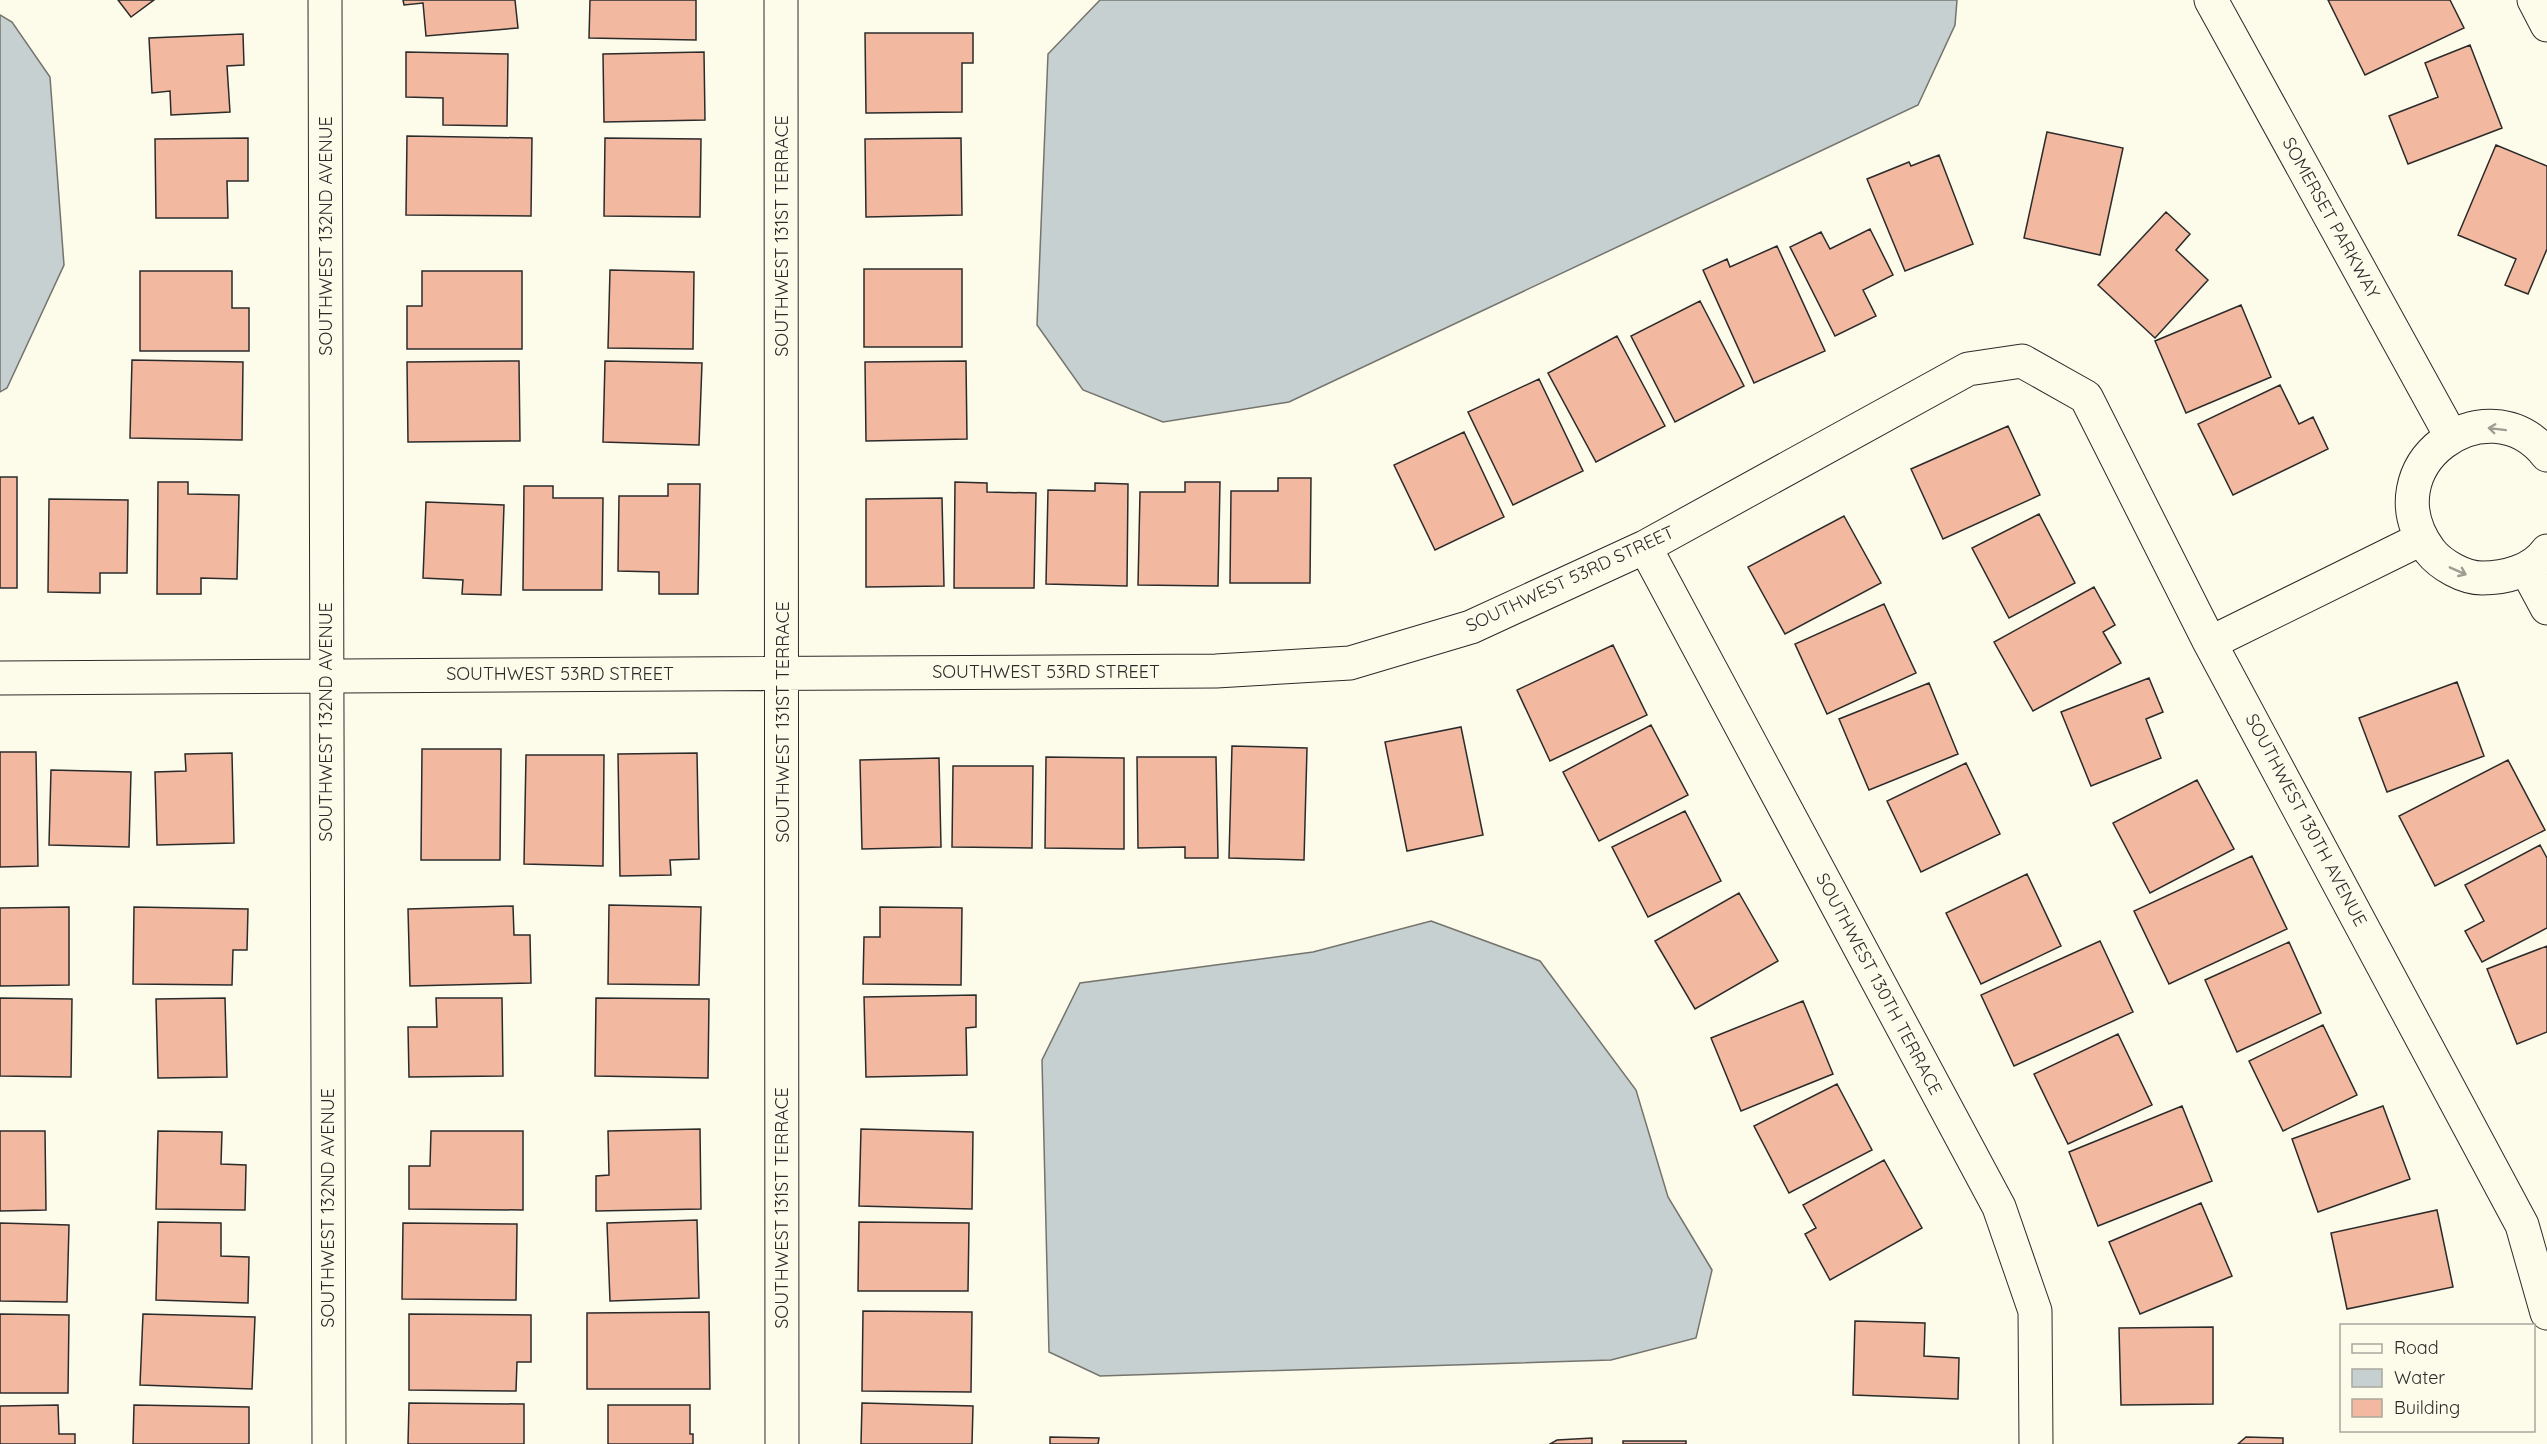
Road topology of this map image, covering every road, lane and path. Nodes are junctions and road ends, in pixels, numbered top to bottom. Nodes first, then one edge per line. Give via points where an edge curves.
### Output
1 (325, 0) edge
2 (781, 0) edge
3 (2211, 0) edge
4 (2534, 0) edge
5 (2547, 25) edge
6 (2022, 361) joint
7 (2451, 436) junction
8 (2547, 455) edge
9 (2421, 539) junction
10 (1646, 547) junction
11 (2536, 560) edge
12 (2547, 608) edge
13 (2210, 643) junction
14 (326, 674) junction
15 (783, 674) junction
16 (0, 678) edge
17 (2547, 1313) edge
18 (329, 1444) edge
19 (782, 1444) edge
20 (2036, 1444) edge

1 - 14 street, SOUTHWEST 132ND AVENUE
2 - 15 street, SOUTHWEST 131ST TERRACE
3 - 7 street, SOMERSET PARKWAY
4 - 5 street
6 - 10 street, SOUTHWEST 53RD STREET via 1968,369
6 - 13 street, SOUTHWEST 130TH AVENUE via 2086,397
8 -> 7 street via 2521,434 2498,428 2474,428
7 - 9 street via 2432,451 2419,470 2413,516
9 -> 11 street via 2435,558 2478,578 2503,577
9 - 13 street
10 - 15 street, SOUTHWEST 53RD STREET via 1471,627 1350,663 1216,671
10 - 20 street, SOUTHWEST 130TH TERRACE via 1999,1207 2035,1311
11 - 12 street
13 - 17 street, SOUTHWEST 130TH AVENUE via 2522,1225
14 - 15 street, SOUTHWEST 53RD STREET
14 - 16 street, SOUTHWEST 53RD STREET
14 - 18 street, SOUTHWEST 132ND AVENUE
15 - 19 street, SOUTHWEST 131ST TERRACE

